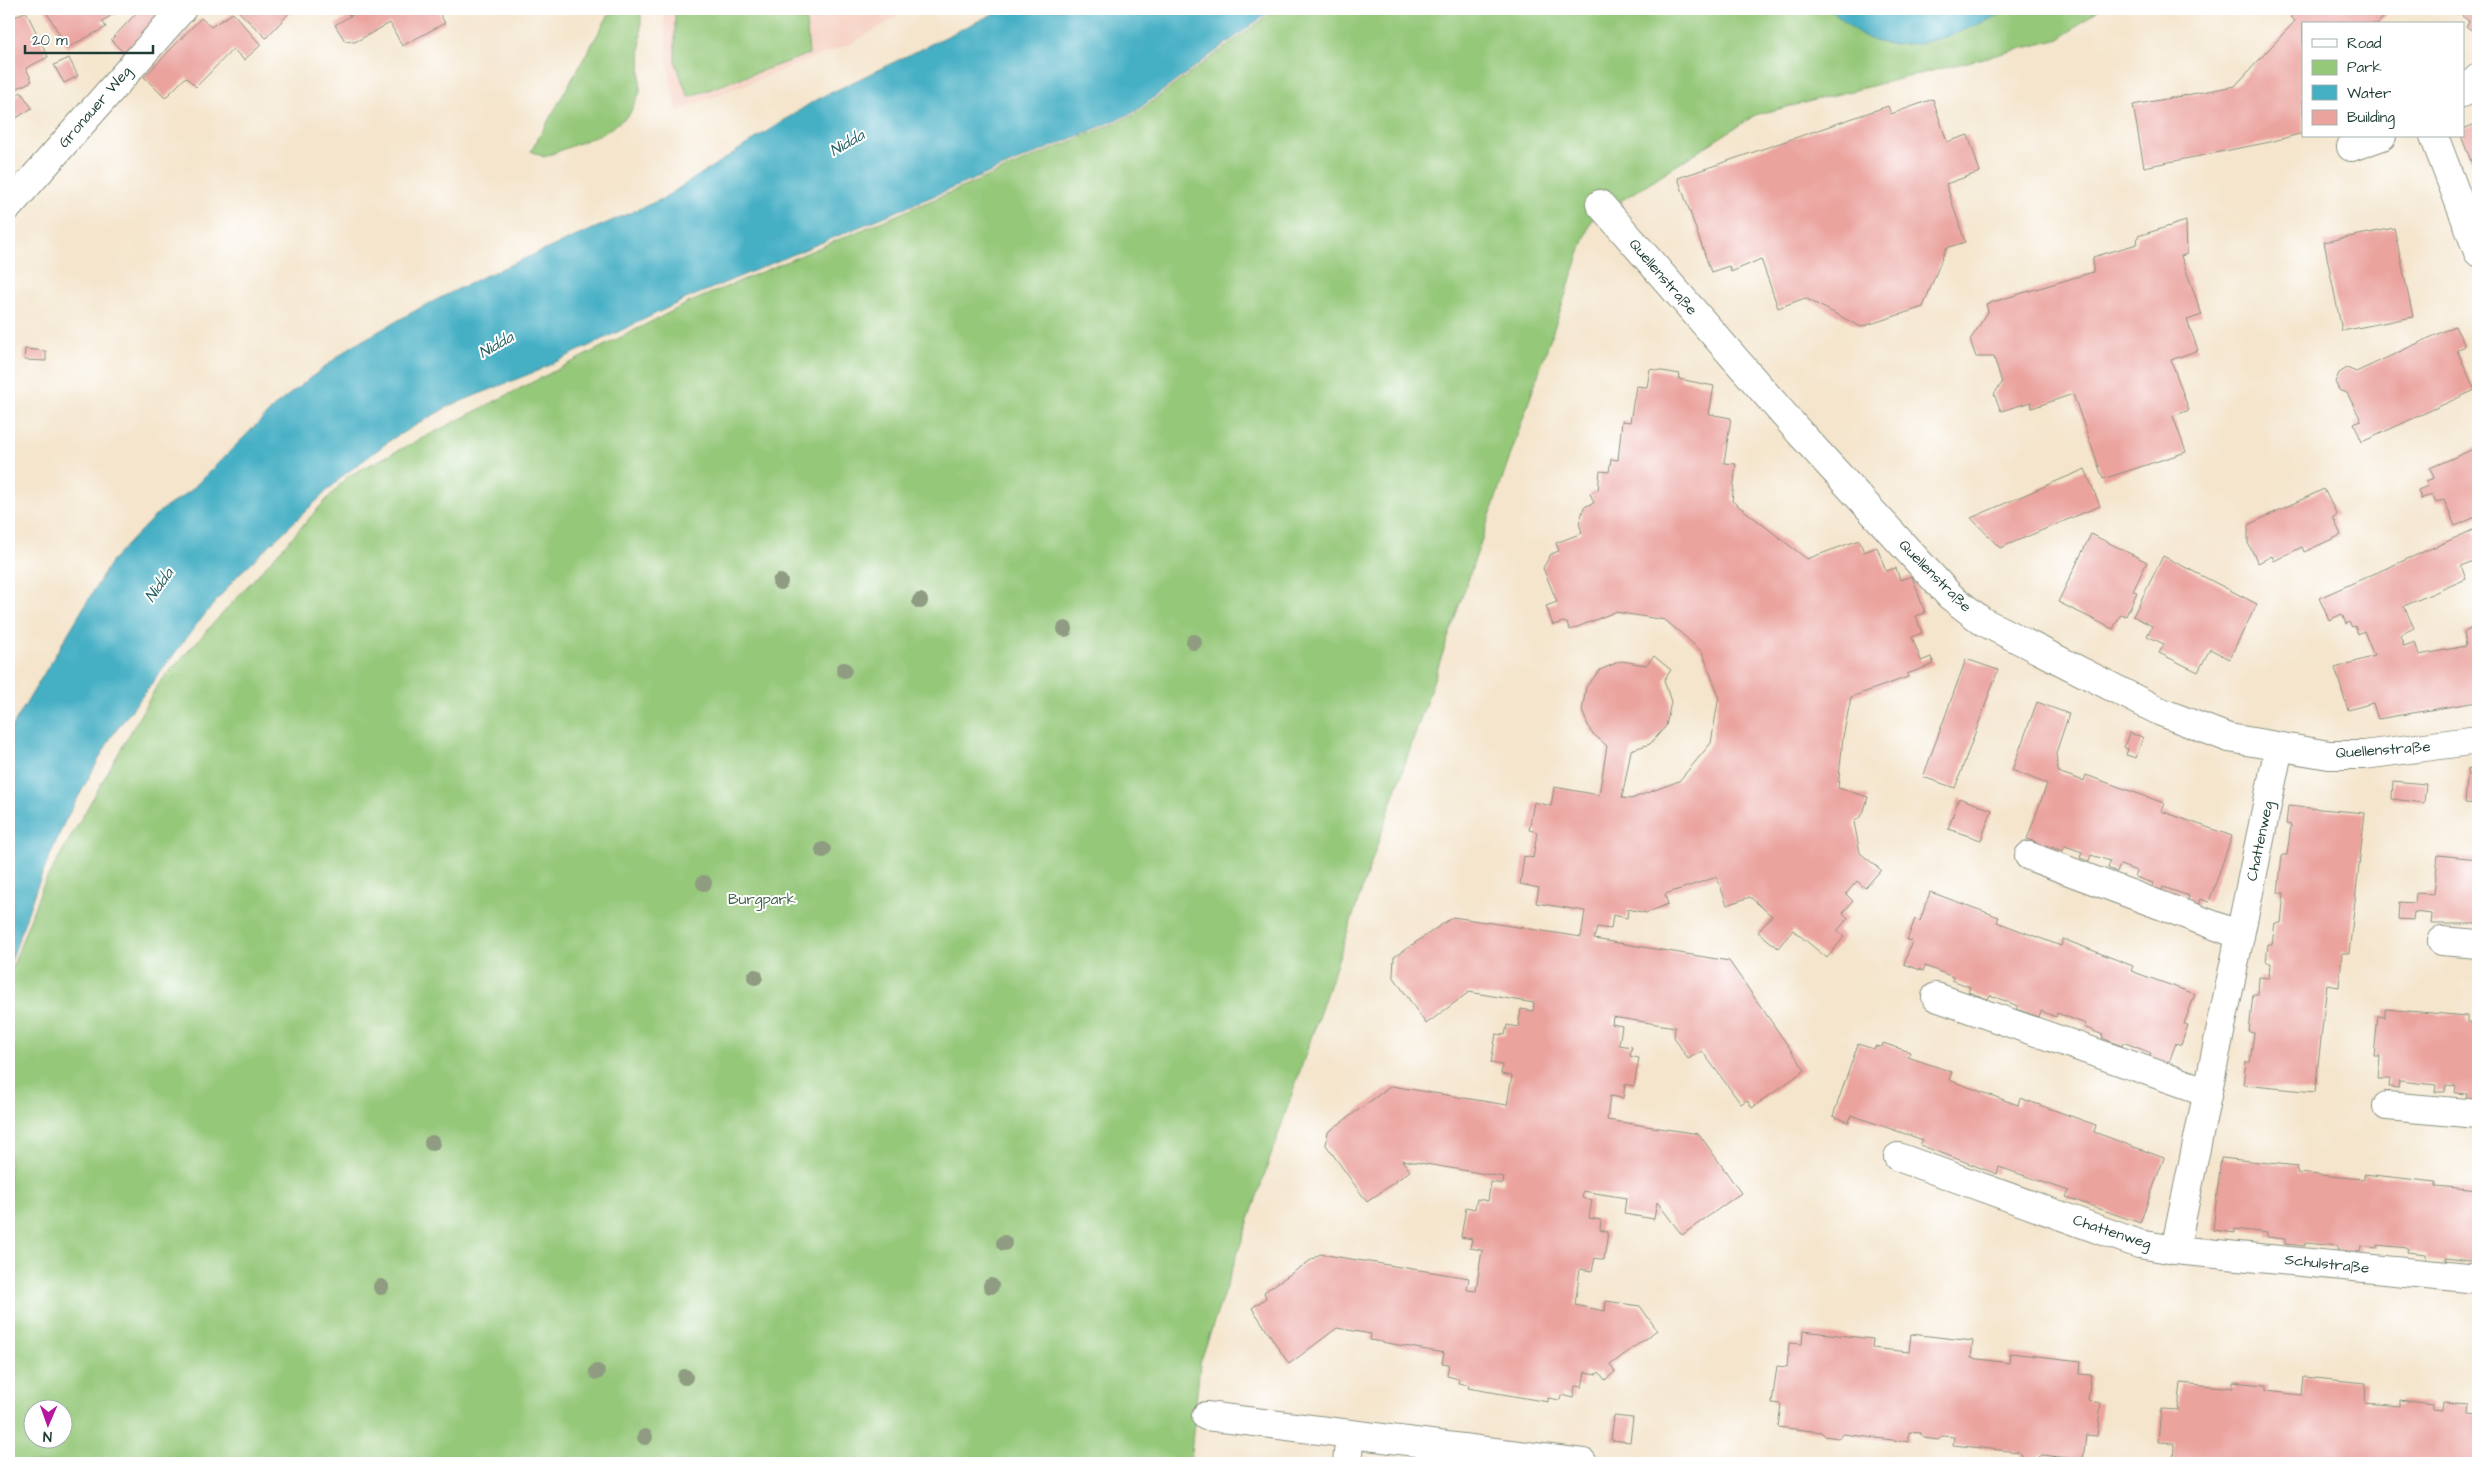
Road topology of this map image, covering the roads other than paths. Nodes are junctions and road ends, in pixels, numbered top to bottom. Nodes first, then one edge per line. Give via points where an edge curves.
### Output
1 (182, 9) edge
2 (2478, 78) edge
3 (2464, 92) edge
4 (2376, 138) edge
5 (2435, 138) edge
6 (2351, 147) dead end
7 (1600, 204) dead end
8 (9, 206) edge
9 (2478, 252) edge
10 (2478, 740) edge
11 (2279, 747) junction
12 (2029, 856) dead end
13 (2240, 935) junction
14 (2442, 941) dead end
15 (2478, 944) edge
16 (1936, 997) dead end
17 (2208, 1092) junction
18 (2387, 1106) dead end
19 (2478, 1114) edge
20 (1898, 1158) dead end
21 (2175, 1250) junction
22 (2478, 1279) edge
23 (1206, 1416) dead end
24 (1350, 1434) junction
25 (1347, 1463) edge
26 (1583, 1463) edge

1 - 8 street, Gronauer Weg
2 - 3 street
4 - 6 street
5 - 9 street
7 - 11 street, Quellenstraße via 1800,433 1965,610 2160,712 2230,738
10 - 11 street, Quellenstraße via 2364,755
11 - 13 street, Chattenweg
12 - 13 street
13 - 17 street, Chattenweg
14 - 15 street
16 - 17 street
17 - 21 street, Chattenweg
18 - 19 street
20 - 21 street, Chattenweg via 2139,1244
21 - 22 street, Schulstraße
23 - 24 street
24 - 25 street
24 - 26 street

